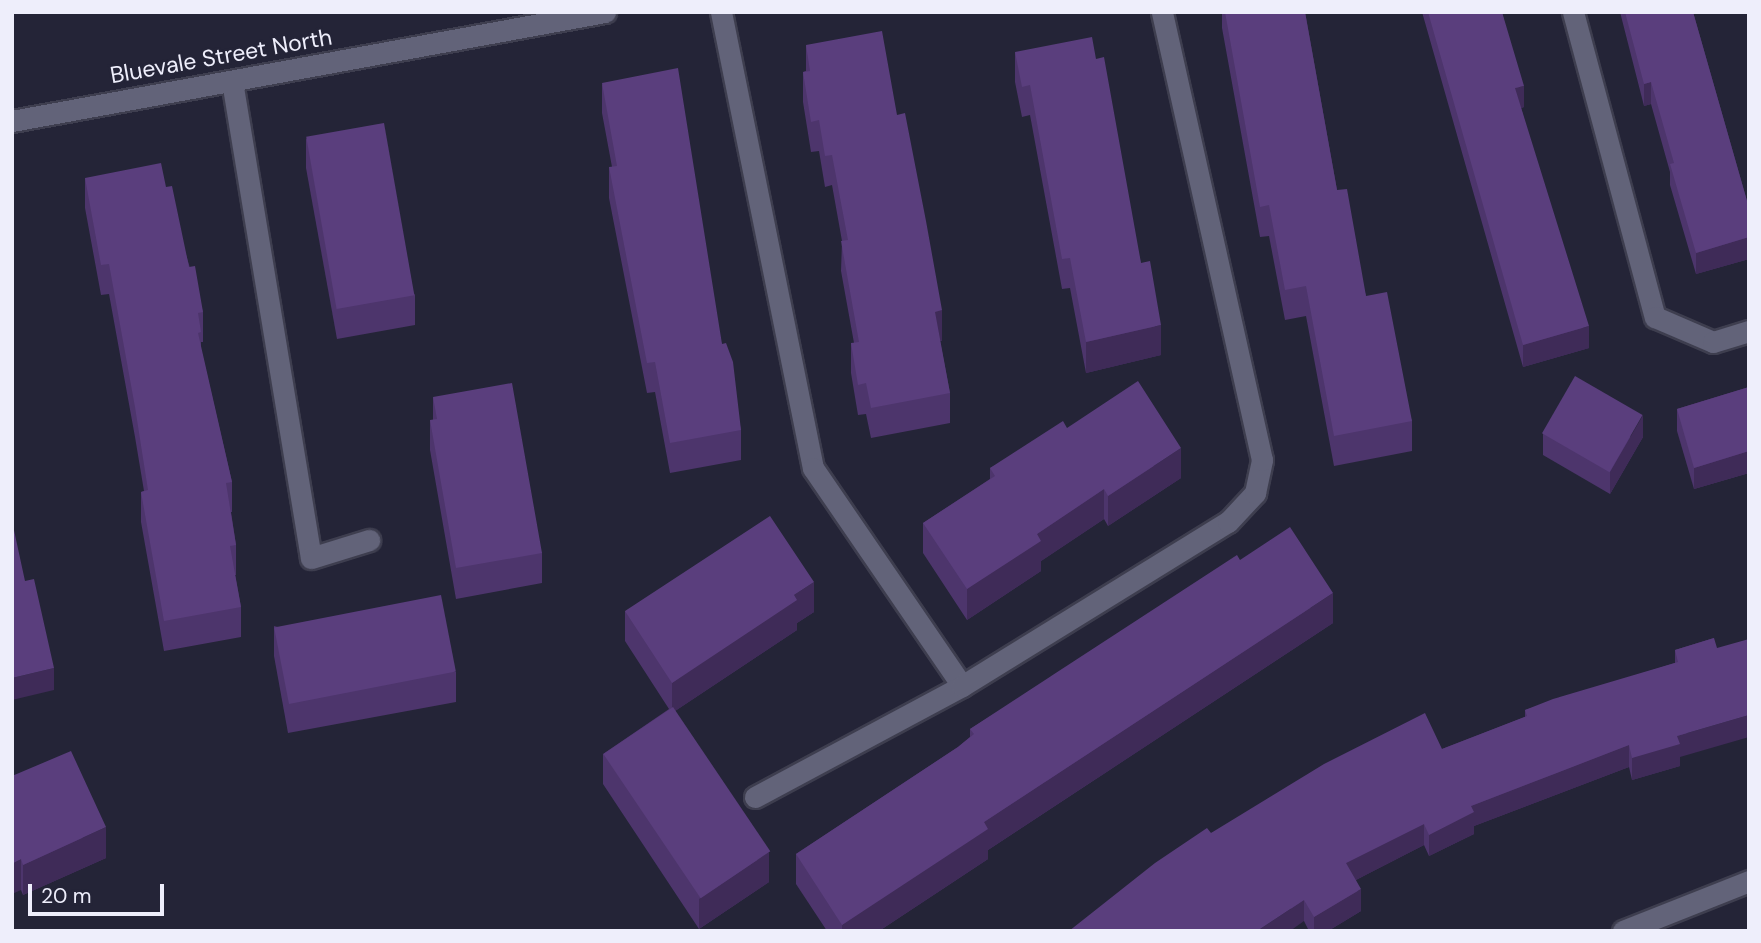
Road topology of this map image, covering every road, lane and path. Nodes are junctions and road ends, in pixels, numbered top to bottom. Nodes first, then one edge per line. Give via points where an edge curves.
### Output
1 (605, 12) edge
2 (721, 12) edge
3 (1162, 12) edge
4 (1573, 12) edge
5 (232, 81) junction
6 (12, 121) edge
7 (1749, 331) edge
8 (369, 540) dead end
9 (962, 686) junction
10 (755, 797) dead end
11 (1749, 881) edge
12 (1623, 931) edge

1 - 5 street, Bluevale Street North
2 - 9 street via 813,468
3 - 9 street via 1262,460 1255,493 1228,522
4 - 7 street via 1655,317 1713,342
5 - 6 street, Bluevale Street North
5 - 8 street via 311,558
9 - 10 street
11 - 12 street

